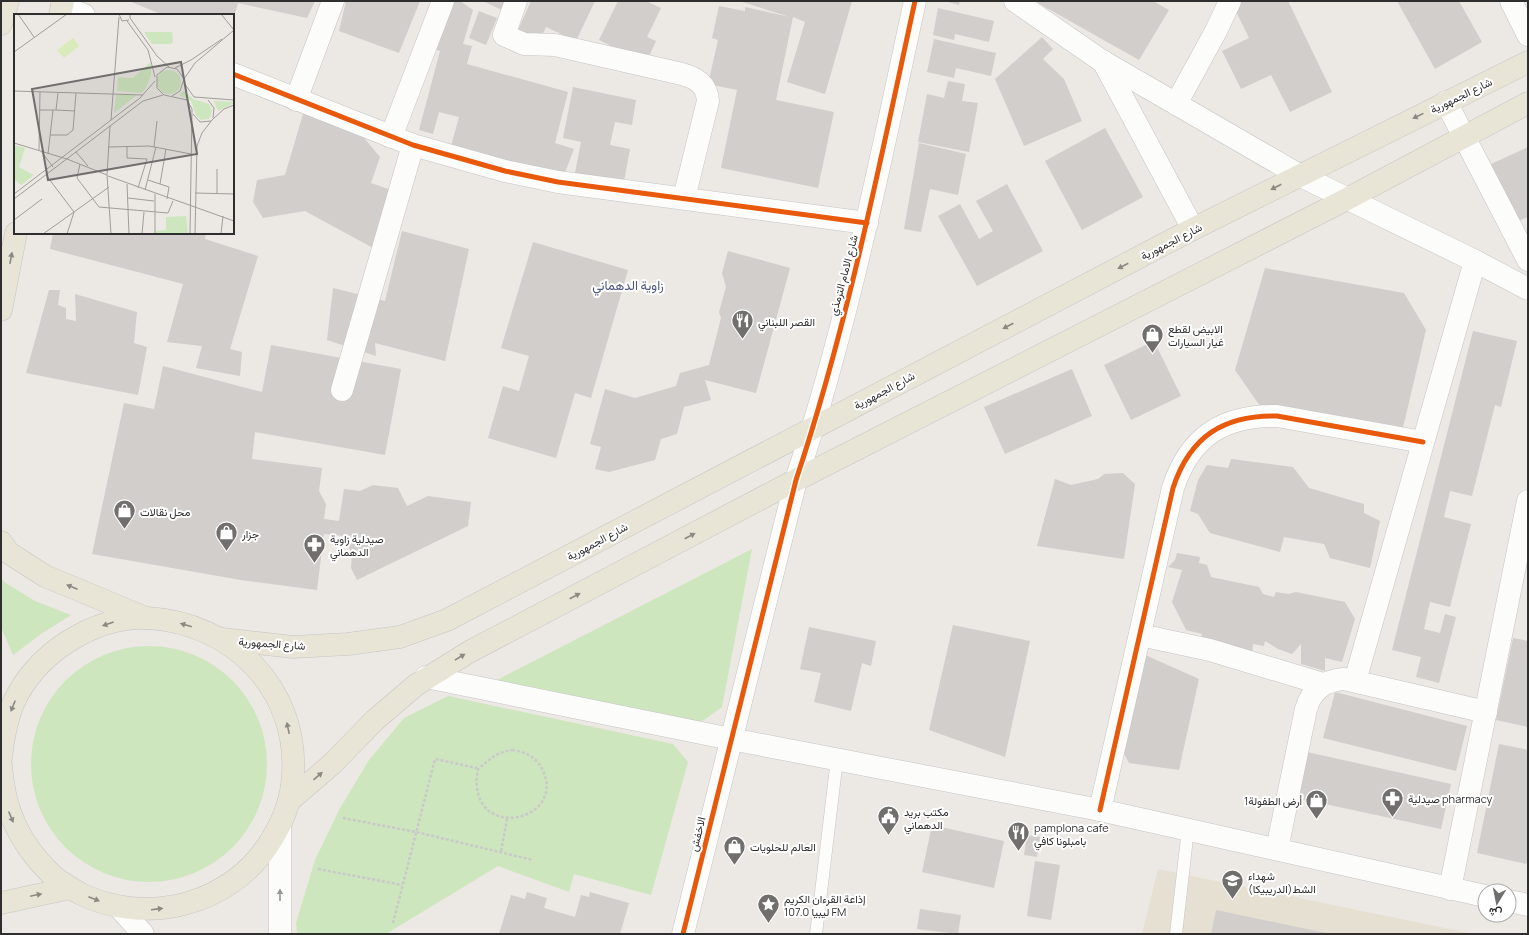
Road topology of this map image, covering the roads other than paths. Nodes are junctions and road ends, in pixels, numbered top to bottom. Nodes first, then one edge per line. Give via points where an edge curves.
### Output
1 (8, 1) edge
2 (333, 1) edge
3 (443, 1) edge
4 (516, 1) edge
5 (915, 1) edge
6 (1015, 1) edge
7 (1230, 1) edge
8 (1511, 1) edge
9 (61, 7) edge
10 (81, 14) edge
11 (1, 24) edge
12 (1528, 35) edge
13 (1102, 61) junction
14 (1528, 62) edge
15 (234, 74) edge
16 (296, 100) junction
17 (1446, 102) junction
18 (1528, 103) edge
19 (1176, 104) junction
20 (1464, 136) junction
21 (391, 137) junction
22 (413, 145) junction
23 (1299, 175) junction
24 (684, 198) junction
25 (1347, 199) junction
26 (867, 223) junction
27 (1193, 229) junction
28 (16, 234) edge
29 (1528, 260) edge
30 (1475, 261) junction
31 (1528, 289) edge
32 (1, 310) edge
33 (342, 390) dead end
34 (814, 427) junction
35 (1422, 442) junction
36 (796, 480) junction
37 (1528, 501) edge
38 (1, 542) edge
39 (147, 618) junction
40 (1140, 635) junction
41 (222, 639) junction
42 (426, 677) junction
43 (1355, 681) junction
44 (1323, 684) junction
45 (1486, 712) junction
46 (2, 730) edge
47 (731, 739) junction
48 (1, 758) edge
49 (837, 760) junction
50 (1, 765) edge
51 (289, 801) junction
52 (1100, 810) junction
53 (280, 827) junction
54 (1188, 829) junction
55 (1277, 848) junction
56 (70, 888) junction
57 (1450, 889) junction
58 (1477, 894) edge
59 (1, 903) edge
60 (1517, 903) edge
61 (1528, 905) edge
62 (119, 907) junction
63 (143, 934) edge
64 (280, 934) edge
65 (683, 934) edge
66 (816, 934) edge
67 (1176, 934) edge

1 - 11 main road
2 - 16 street
3 - 21 street
4 - 24 street via 504,35 524,44 555,45 682,74 698,80 707,93 708,101
5 - 26 street, شارع الامام الترمذي
6 - 13 street
7 - 19 street
8 - 12 street
9 - 10 street
13 - 19 street
13 - 27 street
14 - 17 main road, شارع الجمهورية
15 - 16 street
16 - 21 street
17 - 20 street
17 -> 23 main road, شارع الجمهورية
18 - 20 main road
19 - 23 street
20 - 25 main road
20 - 29 street
21 - 22 street
22 - 24 street via 498,169 558,182
22 - 33 street
23 - 25 street
23 -> 27 main road, شارع الجمهورية
24 - 26 street
25 - 30 street
25 - 36 main road
26 - 34 street, شارع الامام الترمذي
27 -> 34 main road, شارع الجمهورية
32 -> 28 main road
30 - 31 street
30 - 35 street
34 - 36 street, شارع الامام الترمذي
34 - 41 main road, شارع الجمهورية via 447,620 400,637 348,644 293,647
35 - 40 street via 1277,416 1238,419 1220,426 1204,437 1190,452 1180,469 1173,488
35 - 43 street
42 -> 36 main road
36 - 47 street, الاخفش
37 - 45 street
39 -> 38 main road via 45,576 9,554
41 -> 39 main road via 186,624
39 -> 46 main road via 114,622 82,633 54,651 30,675
40 - 44 street via 1210,650
40 - 52 street
51 -> 41 main road via 293,774 287,721 277,697 262,674 244,655
42 - 47 street
51 -> 42 main road via 332,764 375,720
43 - 44 street via 1344,679
43 - 45 street
44 - 55 street via 1315,690 1306,709
45 - 57 street
46 - 48 main road
47 - 49 street
47 - 65 street, الاخفش
49 - 52 street
49 - 66 lane
50 -> 56 main road via 2,787 9,813 20,837 51,875
51 - 53 main road
52 - 54 street
62 -> 53 main road via 151,910 183,905 213,894 240,877 263,854
64 -> 53 street
54 - 55 street
54 - 67 lane
55 - 57 street
59 -> 56 main road
56 -> 62 main road via 93,900
57 - 58 street
60 - 61 street
62 - 63 street

